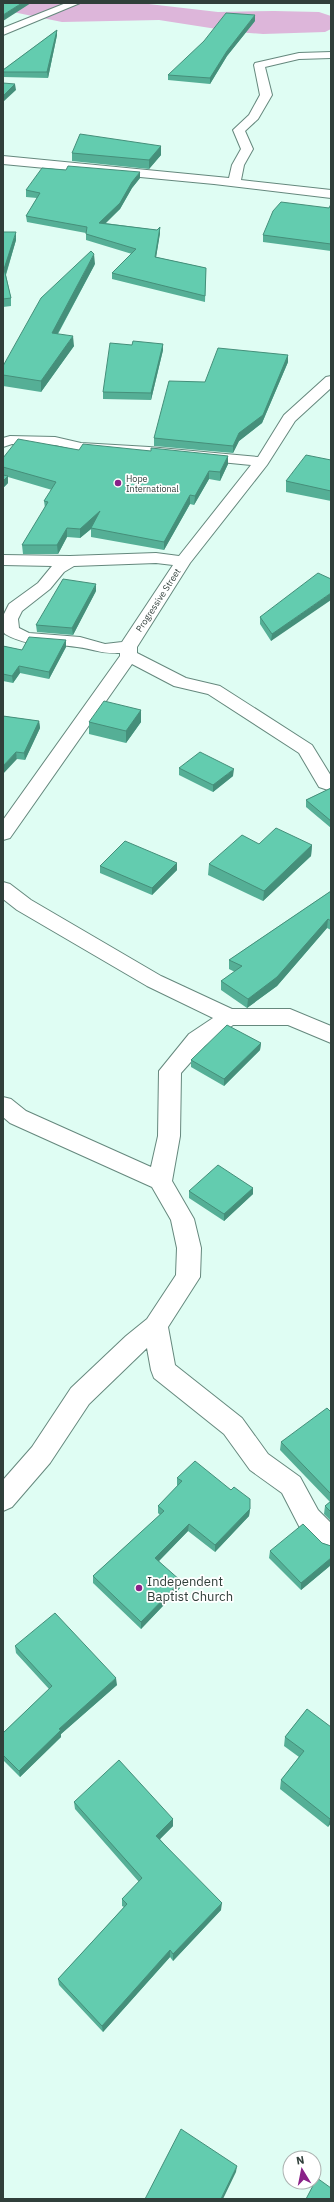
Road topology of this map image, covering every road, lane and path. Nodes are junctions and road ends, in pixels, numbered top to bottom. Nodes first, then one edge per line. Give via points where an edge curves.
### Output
1 (75, 3) edge
2 (3, 32) edge
3 (331, 55) edge
4 (3, 160) edge
5 (234, 183) junction
6 (331, 194) edge
7 (331, 380) edge
8 (3, 442) edge
9 (262, 462) junction
10 (3, 560) edge
11 (70, 561) junction
12 (183, 561) junction
13 (128, 652) junction
14 (331, 784) edge
15 (3, 834) edge
16 (3, 889) edge
17 (229, 1017) junction
18 (331, 1035) edge
19 (3, 1105) edge
20 (160, 1181) junction
21 (156, 1326) junction
22 (3, 1499) edge
23 (331, 1541) edge

1 - 2 street
3 - 5 street via 299,56 259,64 266,95 254,117 239,130 247,149 238,165
4 - 5 street
5 - 6 street
7 - 9 street, Progressive Street via 289,418
8 - 9 street via 55,442 81,447
9 - 12 street, Progressive Street
10 - 11 street
11 - 12 street via 156,558
11 - 13 street via 58,569 44,586 15,608 10,619 11,630 25,638 80,642
12 - 13 street, Progressive Street
13 - 14 street via 180,682 214,690 306,749 326,783
13 - 15 street, Progressive Street
16 - 17 street via 24,905 154,981
17 - 18 street via 290,1017
17 - 20 street via 197,1040 170,1071 169,1136
19 - 20 street via 18,1117
20 - 21 street via 182,1219 189,1248 188,1277
21 - 22 street via 135,1342 80,1396 41,1455
21 - 23 street via 163,1370 233,1426 259,1462 291,1485 309,1519

